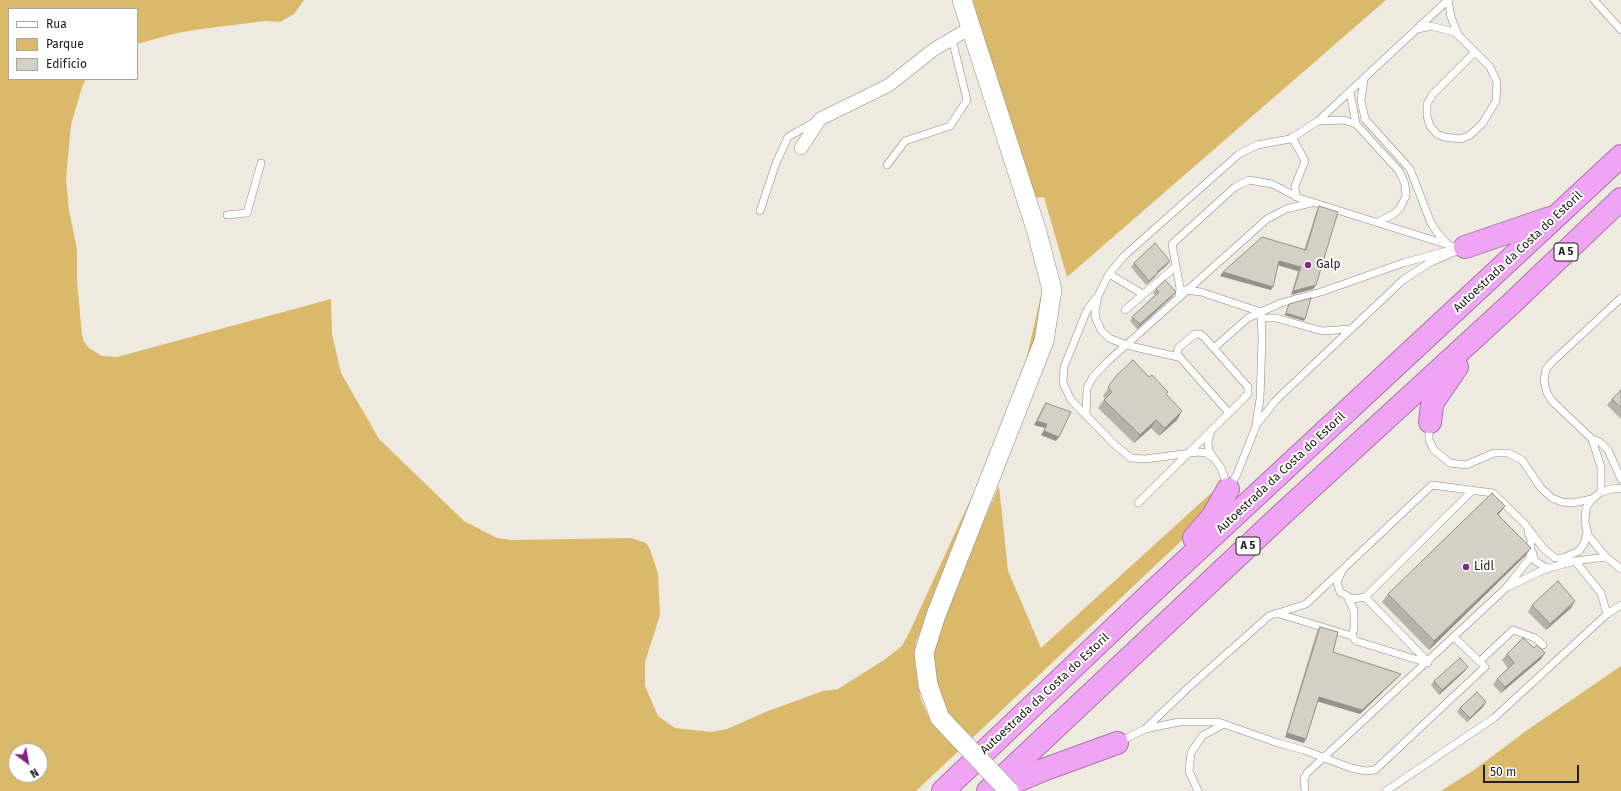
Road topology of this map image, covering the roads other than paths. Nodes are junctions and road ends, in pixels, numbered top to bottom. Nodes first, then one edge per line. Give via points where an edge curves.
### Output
1 (962, 0) edge
2 (1448, 0) edge
3 (1594, 0) edge
4 (970, 28) junction
5 (1415, 30) junction
6 (1621, 30) edge
7 (1459, 36) junction
8 (952, 39) junction
9 (1475, 52) junction
10 (1365, 77) junction
11 (1350, 92) junction
12 (820, 119) junction
13 (1318, 121) junction
14 (1356, 124) junction
15 (1292, 138) junction
16 (802, 148) dead end
17 (1621, 156) edge
18 (261, 163) dead end
19 (887, 165) dead end
20 (1296, 197) junction
21 (1621, 199) edge
22 (1316, 203) junction
23 (760, 211) dead end
24 (227, 215) dead end
25 (1557, 216) junction
26 (1378, 222) junction
27 (1465, 247) junction
28 (1175, 266) junction
29 (1109, 274) junction
30 (1185, 290) junction
31 (1143, 294) junction
32 (1098, 296) junction
33 (1179, 296) junction
34 (1621, 298) edge
35 (1511, 304) junction
36 (1125, 310) dead end
37 (1261, 315) junction
38 (1351, 329) junction
39 (1126, 345) junction
40 (1214, 348) junction
41 (1178, 357) junction
42 (1229, 413) junction
43 (1086, 416) junction
44 (1430, 422) joint
45 (1255, 428) junction
46 (1210, 432) junction
47 (1592, 439) junction
48 (1187, 452) junction
49 (1212, 457) junction
50 (1621, 479) edge
51 (1228, 489) junction
52 (1621, 489) edge
53 (1472, 491) junction
54 (1602, 492) junction
55 (1592, 499) junction
56 (1138, 503) dead end
57 (1524, 523) junction
58 (1587, 530) junction
59 (1531, 549) junction
60 (1606, 558) junction
61 (1575, 561) junction
62 (1344, 567) junction
63 (1548, 569) junction
64 (1621, 569) edge
65 (1506, 588) junction
66 (1347, 596) junction
67 (1147, 597) junction
68 (1365, 597) junction
69 (1621, 605) edge
70 (1276, 613) junction
71 (1607, 614) junction
72 (1352, 636) junction
73 (1454, 638) junction
74 (1543, 644) dead end
75 (1480, 661) junction
76 (1428, 663) junction
77 (1224, 724) junction
78 (1145, 729) junction
79 (1117, 743) joint
80 (1324, 758) junction
81 (1193, 783) junction
82 (943, 791) edge
83 (988, 791) edge
84 (993, 791) edge
85 (1009, 791) edge
86 (1189, 791) edge
87 (1198, 791) edge
88 (1305, 791) edge
89 (1386, 791) edge

1 - 4 street
2 - 5 lane
2 - 7 lane via 1451,17
3 - 6 lane
4 - 8 street
4 - 85 street, bridge via 1037,232 1052,290 1044,341 936,615 924,653 928,684 940,718
5 - 7 lane via 1426,26 1436,27 1450,30
5 - 10 lane
7 - 9 lane
8 - 12 street via 889,85
8 - 19 lane via 967,100 950,126 905,141
9 - 9 lane via 1496,76 1496,101 1482,124 1470,134 1455,139 1444,138 1430,126 1427,104 1433,94
10 - 11 lane
10 - 27 lane via 1361,100 1365,119 1410,169 1439,235 1450,244
11 - 13 lane
11 - 14 lane
12 - 16 street
12 - 23 lane via 788,137 776,163
13 - 14 lane via 1344,120
13 - 15 lane
14 - 26 lane via 1399,171 1405,184 1406,196 1400,208
15 - 20 lane via 1305,161 1295,186
15 - 29 lane via 1257,144 1239,154 1124,256
17 - 25 highway, Autoestrada da Costa do Estoril / A 5
18 - 24 lane via 247,213
20 - 22 lane
20 - 28 lane via 1280,187 1265,182 1241,182 1172,244
21 - 35 highway, A 5
22 - 26 lane
22 - 30 lane via 1300,204 1271,216
25 - 27 highway
25 - 67 highway, Autoestrada da Costa do Estoril / A 5
26 - 27 lane via 1455,247
27 - 37 lane via 1419,258 1281,303
27 - 38 lane via 1429,263 1410,275
28 - 31 lane
28 - 33 lane via 1180,288
29 - 31 lane
29 - 32 lane
30 - 33 lane
30 - 37 lane via 1201,292
31 - 36 lane
32 - 39 lane via 1095,311 1098,325 1109,338
32 - 43 lane via 1087,310 1062,375 1068,395
33 - 39 lane
34 - 47 lane via 1552,362 1544,377 1548,396
35 - 44 highway via 1445,383 1432,405
35 - 83 highway, A 5 via 1279,517
37 - 38 lane via 1322,331
37 - 40 lane via 1248,318
37 - 45 lane via 1260,399
38 - 45 lane via 1276,400
39 - 41 lane
39 - 43 lane via 1089,383
40 - 41 lane via 1202,335 1195,334 1178,348
40 - 42 lane via 1249,389
41 - 42 lane
42 - 46 lane
43 - 48 lane via 1131,458 1145,459
44 - 55 lane via 1429,440 1438,454 1450,463 1466,465 1494,453 1508,453 1522,460 1541,488 1552,498 1572,503
45 - 51 lane via 1237,474
46 - 48 lane
46 - 49 lane via 1208,446
47 - 50 lane via 1600,442 1608,450
47 - 54 lane via 1601,467
48 - 49 lane via 1202,452
48 - 56 lane via 1180,463
49 - 51 lane via 1223,472
51 - 67 highway via 1213,516
52 - 54 lane
53 - 57 lane via 1493,493
53 - 62 lane via 1432,485
53 - 68 lane
54 - 55 lane
55 - 58 lane via 1586,508
57 - 58 lane via 1544,549 1555,558 1563,558 1579,551 1584,544
57 - 59 lane via 1531,540
58 - 60 lane
59 - 63 lane via 1535,561
59 - 65 lane via 1530,558
60 - 61 lane
60 - 64 lane
61 - 63 lane
61 - 71 lane via 1601,593
62 - 66 lane via 1337,582 1340,592
62 - 70 lane via 1306,604
63 - 65 lane
65 - 73 lane
66 - 68 lane via 1353,599
66 - 72 lane via 1354,611
67 - 82 highway, Autoestrada da Costa do Estoril / A 5
68 - 76 lane
69 - 71 lane
70 - 72 lane
70 - 78 lane via 1269,616
71 - 89 lane via 1494,718
72 - 76 lane via 1356,641
73 - 75 lane
73 - 76 lane
74 - 75 lane via 1535,638 1513,630
75 - 80 lane via 1485,667 1375,770 1361,770
76 - 80 lane
77 - 78 lane via 1179,722
77 - 80 lane
77 - 81 lane via 1206,733 1193,748 1188,764
78 - 79 lane
79 - 84 highway
80 - 88 lane via 1307,773 1304,779
81 - 86 lane
81 - 87 lane

